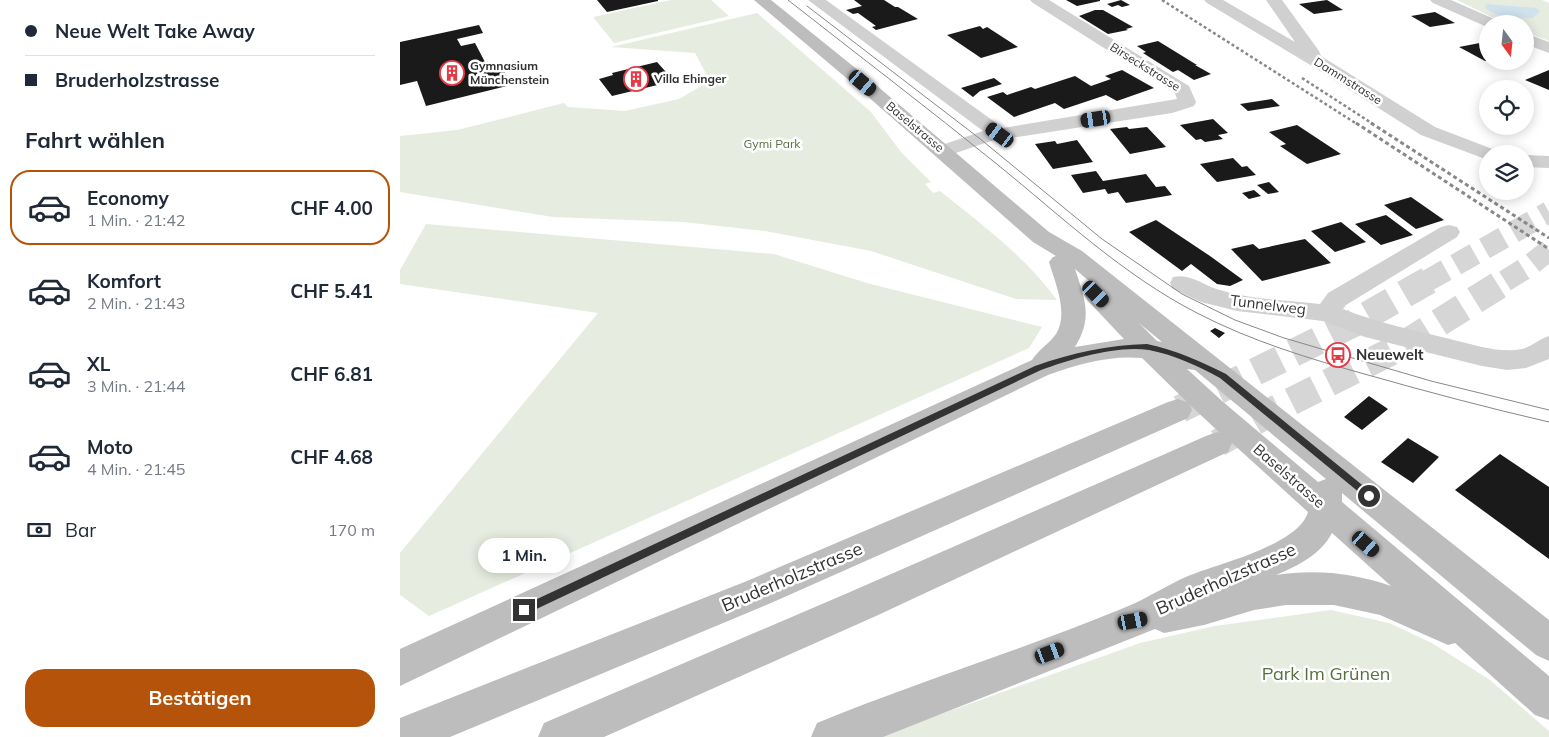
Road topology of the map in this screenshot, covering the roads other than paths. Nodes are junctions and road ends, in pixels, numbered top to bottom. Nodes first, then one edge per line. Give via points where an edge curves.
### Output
1 (762, 0) edge
2 (816, 0) edge
3 (1038, 0) edge
4 (1212, 0) edge
5 (1274, 0) edge
6 (1438, 0) edge
7 (1479, 18) edge
8 (1534, 42) edge
9 (1549, 48) edge
10 (1318, 62) junction
11 (1000, 135) junction
12 (943, 151) junction
13 (1479, 151) edge
14 (1534, 161) edge
15 (1549, 162) edge
16 (1449, 232) dead end
17 (1042, 237) junction
18 (1061, 262) junction
19 (1182, 282) dead end
20 (1327, 313) junction
21 (1549, 345) edge
22 (1147, 347) junction
23 (1038, 368) junction
24 (1223, 376) junction
25 (1178, 410) tunnel mouth
26 (1217, 444) tunnel mouth
27 (1311, 448) junction
28 (1326, 508) junction
29 (1133, 621) junction
30 (1549, 643) edge
31 (1502, 661) junction
32 (400, 668) edge
33 (1549, 701) edge
34 (402, 737) edge
35 (558, 737) edge
36 (831, 737) edge

1 - 12 main road, Baselstrasse
2 - 11 street
3 - 11 street, Birseckstrasse via 1184,90 1187,102
4 - 10 street, Dammstrasse
5 - 10 street
6 - 7 street
8 - 9 street
10 - 13 street, Dammstrasse via 1428,131
11 - 12 street, Birseckstrasse via 979,138
12 - 17 main road, Baselstrasse
14 - 15 street
16 - 20 street, Tunnelweg via 1337,299
17 - 18 main road, Baselstrasse
17 - 24 main road, Baselstrasse via 1074,256
18 - 22 main road, Baselstrasse
18 - 23 main road via 1072,297 1073,327 1057,352
19 - 20 street, Tunnelweg via 1210,296 1236,303
20 - 21 street, Tunnelweg via 1365,328 1507,360 1526,358
22 - 23 main road via 1090,352
22 - 24 main road via 1186,358
22 - 28 main road, Baselstrasse via 1212,409
23 - 32 main road
24 - 27 main road, Baselstrasse
25 - 34 main road, Bruderholzstrasse via 759,592
26 - 35 main road
27 - 28 main road, Bruderholzstrasse via 1326,488
27 - 30 main road, Baselstrasse
28 - 29 main road, Bruderholzstrasse via 1317,531 1279,558 1200,588
28 - 31 main road, Baselstrasse
29 - 31 main road, Bruderholzstrasse via 1288,588 1348,590 1403,605
29 - 36 main road, Bruderholzstrasse
31 - 33 main road, Baselstrasse

